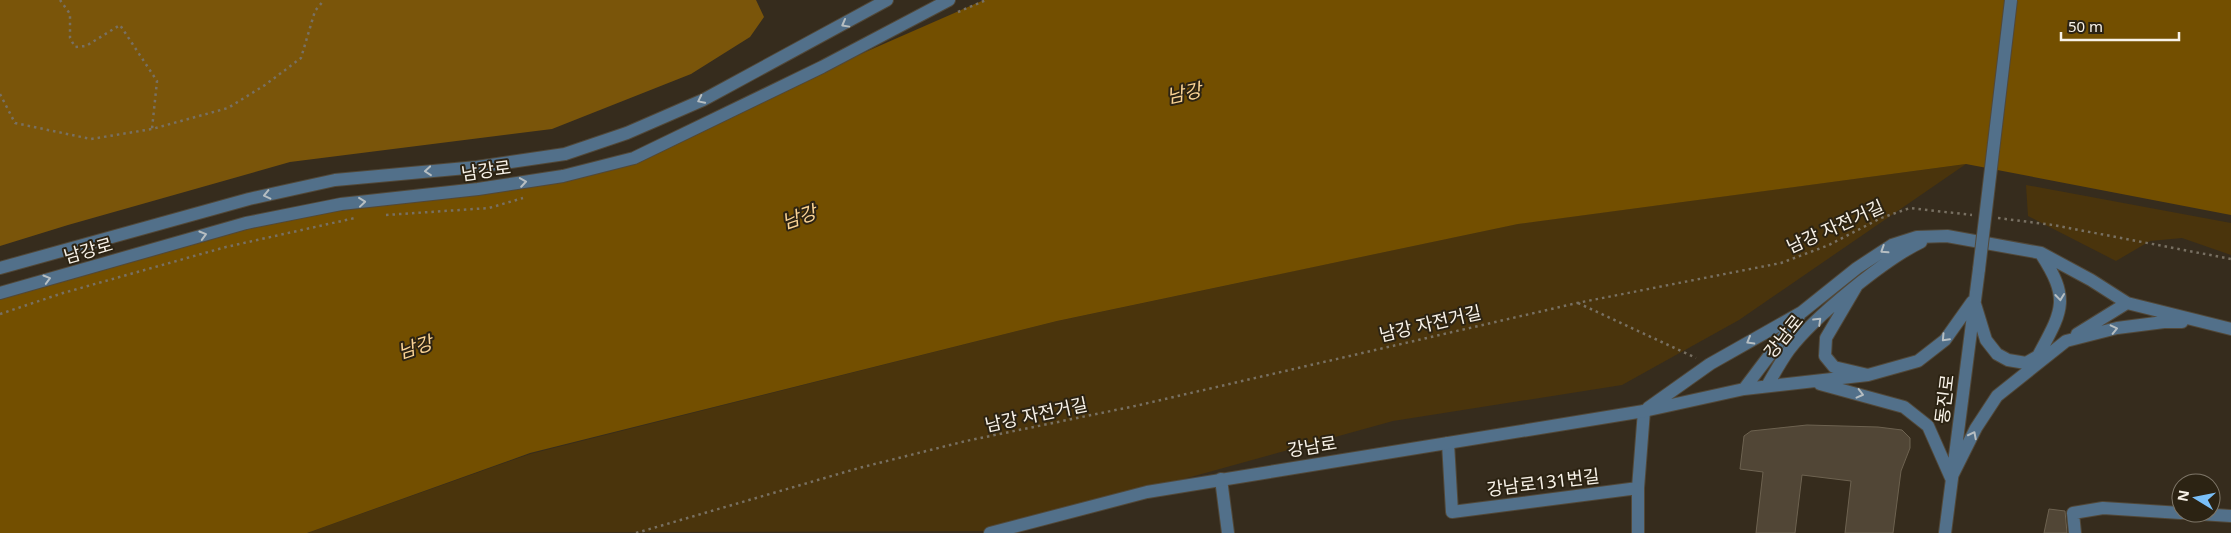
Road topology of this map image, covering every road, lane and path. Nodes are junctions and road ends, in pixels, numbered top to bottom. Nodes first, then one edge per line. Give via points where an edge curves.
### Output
1 (60, 0) edge
2 (324, 0) edge
3 (887, 0) edge
4 (949, 0) edge
5 (2011, 0) edge
6 (0, 94) edge
7 (152, 129) junction
8 (1976, 216) dead end
9 (1996, 218) dead end
10 (1930, 238) junction
11 (2040, 253) junction
12 (2231, 259) edge
13 (0, 268) edge
14 (1856, 287) junction
15 (0, 293) edge
16 (1974, 300) junction
17 (1577, 303) junction
18 (2127, 303) junction
19 (1802, 312) junction
20 (2205, 323) junction
21 (2231, 329) edge
22 (2066, 341) junction
23 (2038, 356) junction
24 (1710, 364) junction
25 (1868, 375) junction
26 (1813, 382) junction
27 (1767, 386) junction
28 (1744, 389) junction
29 (1644, 411) junction
30 (1448, 443) junction
31 (1951, 478) junction
32 (1221, 479) junction
33 (1638, 488) junction
34 (2171, 512) edge
35 (636, 533) edge
36 (990, 533) edge
37 (1228, 533) edge
38 (1638, 533) edge
39 (1945, 533) edge
40 (2075, 533) edge

1 - 7 path via 70,14 70,38 75,47 86,46 120,25 157,81
2 - 7 path via 315,11 301,58 228,108
3 -> 13 street, 남강로 via 703,100 627,134 565,154 476,167 335,180 249,199
15 -> 4 street, 남강로 via 246,223 341,204 564,176 634,158 822,67
5 - 16 street, 동진로, bridge
6 - 7 path via 15,123 91,139
8 - 17 path, 남강 자전거길 via 1910,208 1780,264
9 - 12 path via 2053,225
10 - 11 street, 강남로 via 1947,236
10 - 14 street, 강남로 via 1908,248
10 -> 19 street, 강남로 via 1917,237 1892,245
11 - 18 street, 강남로
11 -> 23 street via 2054,274 2061,297 2060,313
14 - 25 street via 1826,338 1825,356 1834,367
27 -> 14 street, 강남로 via 1790,349
16 - 23 street via 1986,340 1997,354 2026,363
16 -> 25 street via 1945,340 1918,361
16 - 31 street, 동진로
17 - 24 path
17 - 35 path, 남강 자전거길 via 948,446 859,468
18 - 20 street, 강남로
18 - 22 street
19 -> 24 street, 강남로
19 - 28 street
20 - 21 street, 강남로
22 -> 20 street via 2136,325
22 - 23 street
31 -> 22 street via 1976,428 1997,396
24 - 29 street, 강남로
25 - 26 street
26 - 27 street
26 -> 31 street via 1904,407 1928,426
27 - 28 street, 강남로
28 - 29 street, 강남로
29 - 30 street, 강남로
29 - 33 street
30 - 32 street, 강남로
30 - 33 street, 강남로131번길 via 1452,512
31 - 39 street, 동진로
32 - 36 street, 강남로 via 1147,492
32 - 37 street
33 - 38 street
34 - 40 street via 2103,508 2073,513

